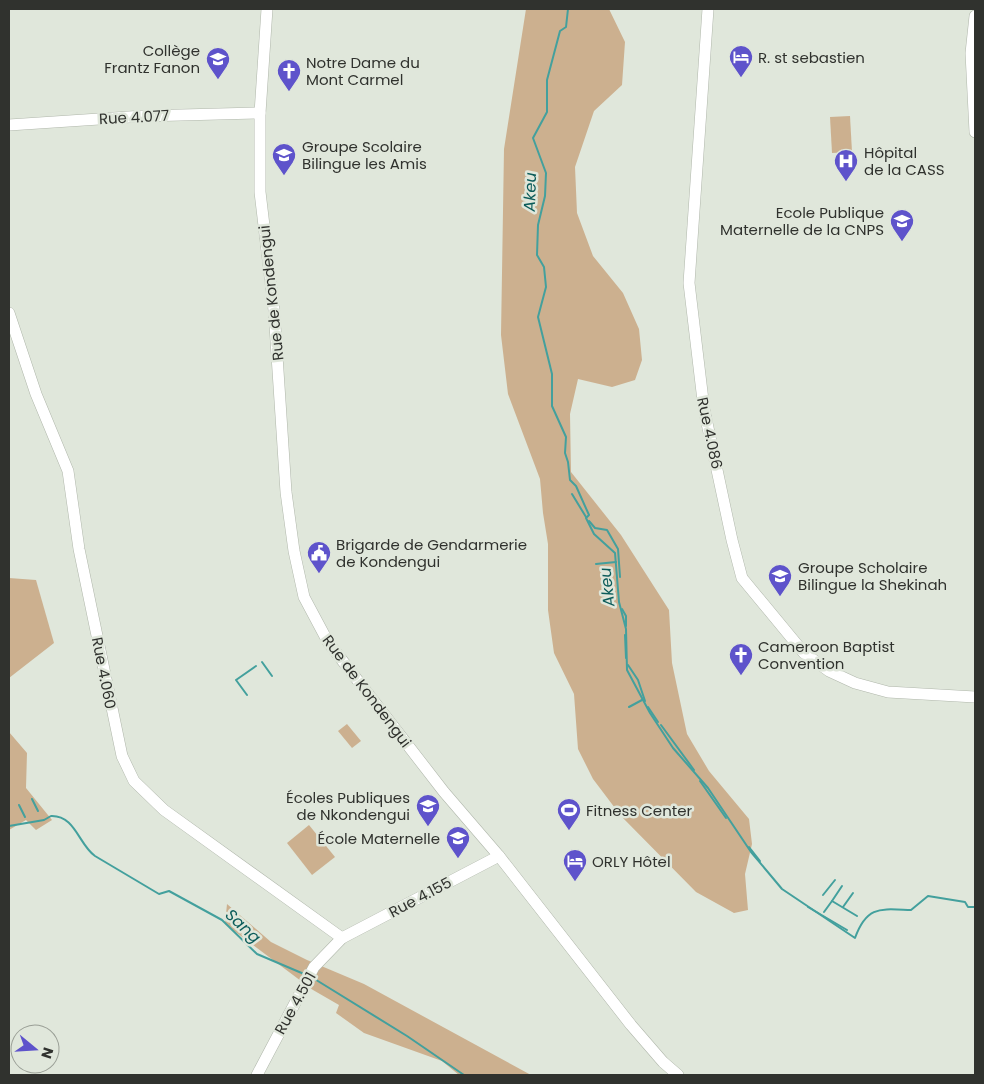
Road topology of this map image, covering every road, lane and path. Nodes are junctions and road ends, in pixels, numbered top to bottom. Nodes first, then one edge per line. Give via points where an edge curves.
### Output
1 (267, 9) edge
2 (708, 9) edge
3 (975, 16) edge
4 (260, 113) junction
5 (9, 125) edge
6 (975, 132) edge
7 (9, 313) edge
8 (975, 697) edge
9 (499, 856) junction
10 (342, 938) junction
11 (257, 1075) edge
12 (678, 1075) edge

1 - 4 street, Rue de Kondengui
2 - 8 street, Rue 4.086 via 689,283 704,409 742,578 804,653 828,671 888,692
3 - 6 street via 970,53
4 - 5 street, Rue 4.077 via 144,116
4 - 9 street, Rue de Kondengui via 260,192 275,320 286,492 304,597 328,642 444,792
7 - 10 street, Rue 4.060 via 36,394 68,471 79,549 107,691 129,774 164,810
9 - 10 street, Rue 4.155
9 - 12 street, Rue de Kondengui via 631,1025
10 - 11 street, Rue 4.501 via 314,967

